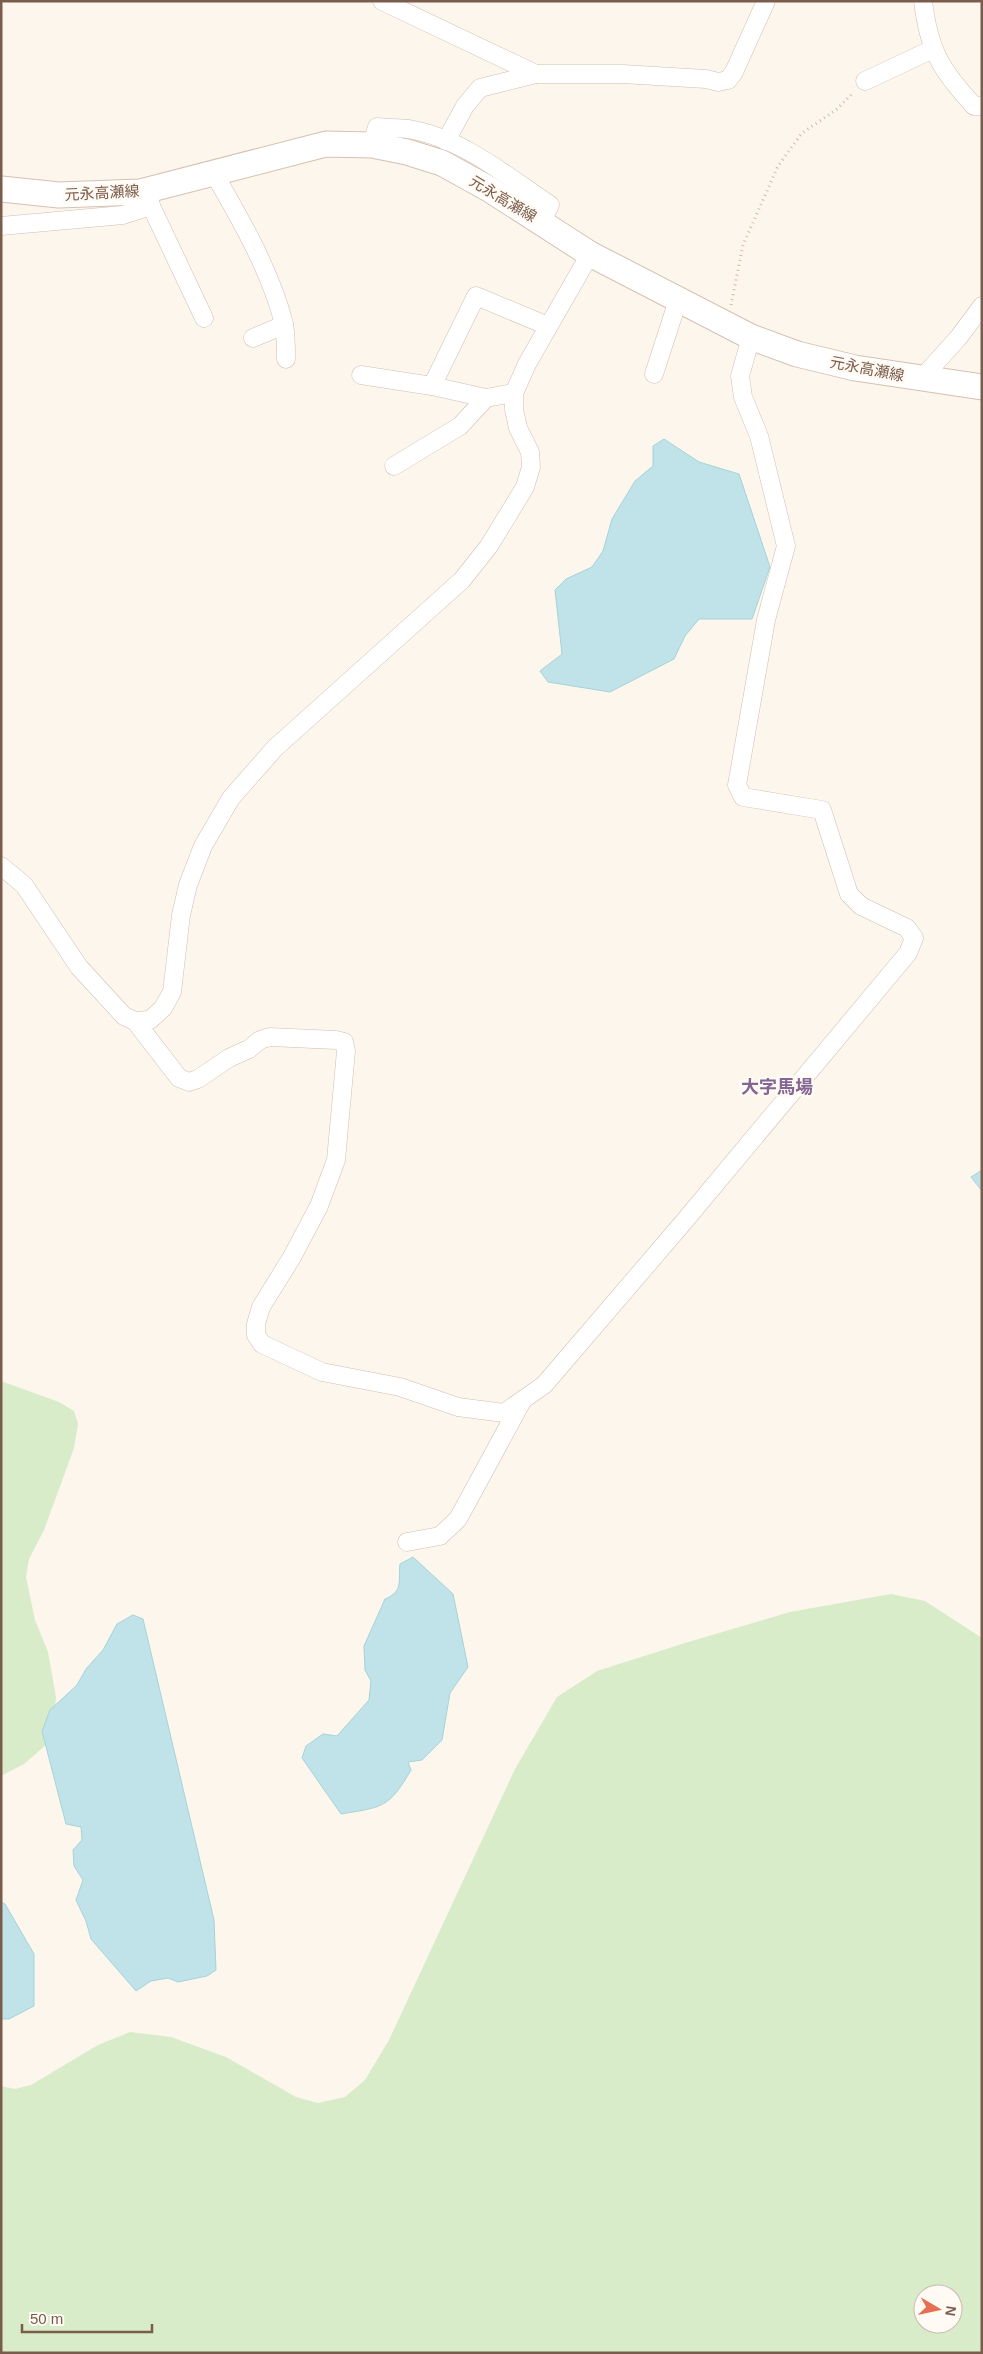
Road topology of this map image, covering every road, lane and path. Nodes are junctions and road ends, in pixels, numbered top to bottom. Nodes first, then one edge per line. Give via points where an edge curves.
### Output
1 (382, 1) edge
2 (766, 1) edge
3 (923, 1) edge
4 (933, 49) junction
5 (536, 74) junction
6 (866, 80) joint
7 (982, 106) edge
8 (446, 141) junction
9 (372, 145) junction
10 (213, 172) junction
11 (2, 193) edge
12 (150, 198) junction
13 (541, 223) junction
14 (1, 226) edge
15 (590, 254) junction
16 (678, 300) junction
17 (982, 306) edge
18 (204, 318) dead end
19 (727, 323) junction
20 (284, 325) junction
21 (548, 326) junction
22 (751, 337) junction
23 (253, 338) dead end
24 (286, 359) dead end
25 (654, 374) dead end
26 (361, 375) dead end
27 (921, 379) junction
28 (432, 386) junction
29 (982, 387) edge
30 (514, 393) junction
31 (486, 398) junction
32 (394, 466) dead end
33 (1, 866) edge
34 (135, 1021) junction
35 (522, 1400) junction
36 (408, 1542) dead end

1 - 5 street
2 - 5 street via 728,80 718,82 622,74
3 - 4 street
4 - 6 street
4 - 7 street via 948,78 974,106
5 - 8 street via 480,88 465,106
6 - 19 path via 836,110 802,133 778,166 743,245
8 - 9 street via 409,129 377,127
8 - 13 street via 481,159 550,204
9 - 10 main road, 元永高瀬線 via 326,144
9 - 13 main road, 元永高瀬線 via 442,163
10 - 12 main road, 元永高瀬線
10 - 20 street via 247,230
11 - 12 main road, 元永高瀬線
12 - 14 street via 123,215
12 - 18 street
13 - 15 main road, 元永高瀬線
15 - 16 main road, 元永高瀬線
15 - 21 street
16 - 19 main road, 元永高瀬線
16 - 25 street
17 - 27 street
19 - 22 main road, 元永高瀬線
20 - 23 street
20 - 24 street
21 - 28 street via 476,296
21 - 30 street
22 - 27 main road, 元永高瀬線 via 797,354
22 - 35 street via 740,376 743,397 759,436 786,546 766,620 737,785 743,797 822,810 849,894 861,906 907,928 914,938 908,953 682,1224 544,1385
26 - 28 street
27 - 29 main road, 元永高瀬線
28 - 31 street
30 - 31 street
30 - 34 street via 518,428 530,452 531,467 525,488 489,546 462,580 275,748 231,798 203,846 188,885 172,992 163,1008 150,1020
31 - 32 street via 460,426
33 - 34 street via 24,885 79,967 124,1016
34 - 35 street via 179,1078 189,1082 270,1037 344,1042 346,1051 336,1160 319,1206 261,1308 256,1335 262,1344 322,1372 400,1387 458,1407 504,1413
35 - 36 street via 458,1519 440,1536

